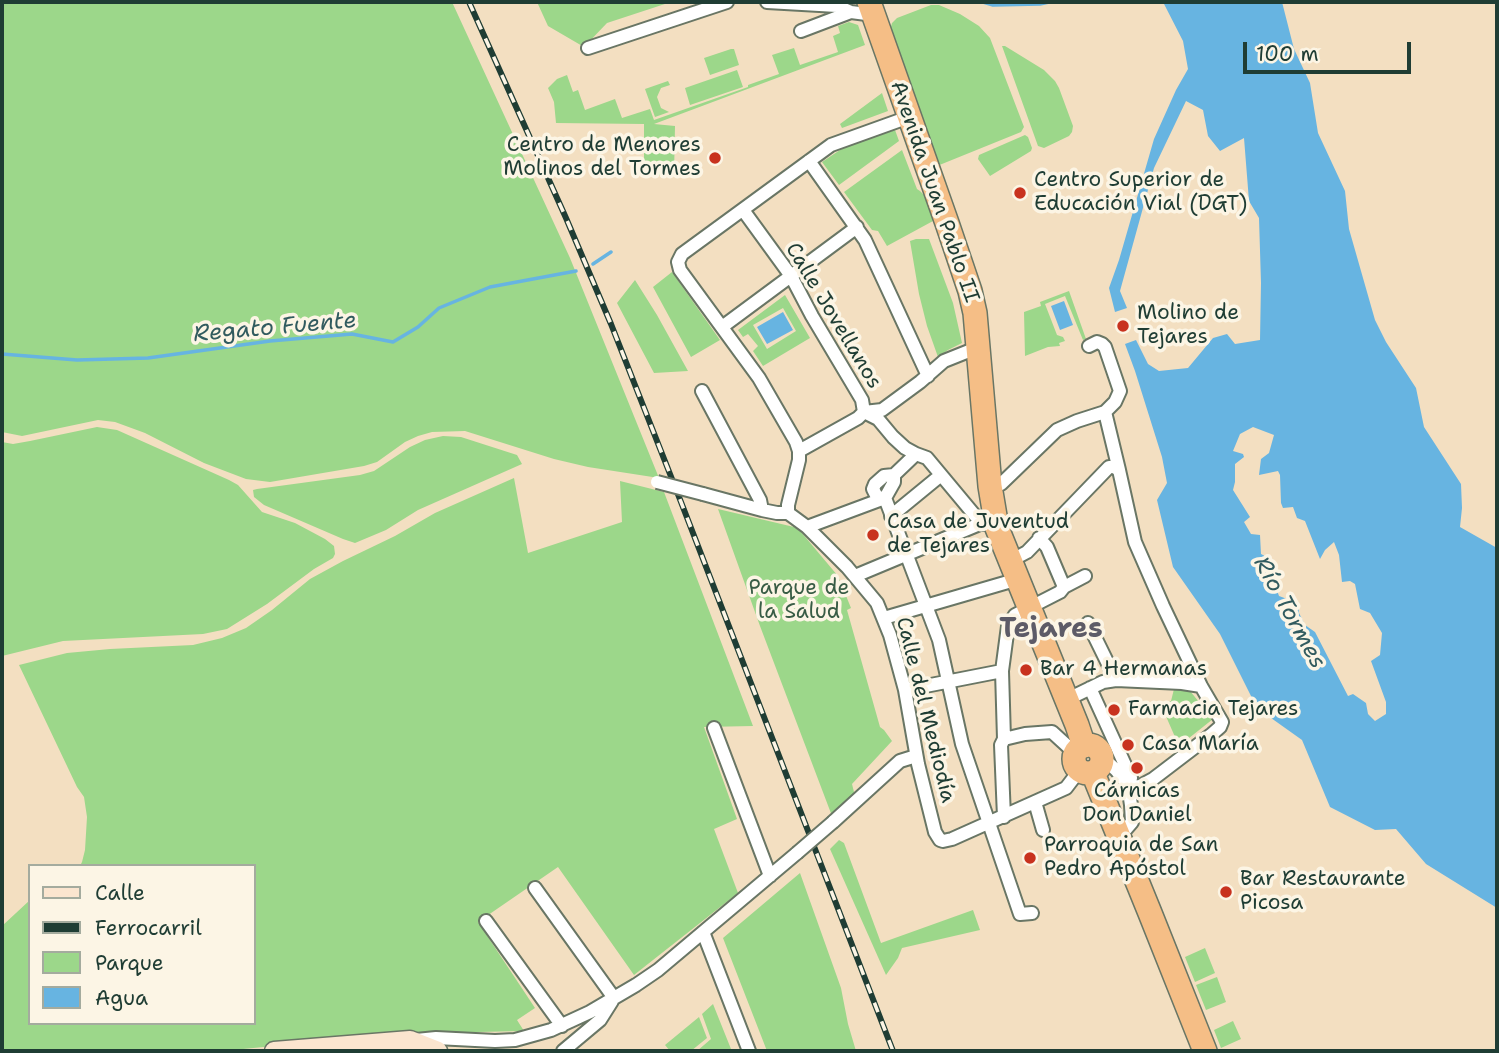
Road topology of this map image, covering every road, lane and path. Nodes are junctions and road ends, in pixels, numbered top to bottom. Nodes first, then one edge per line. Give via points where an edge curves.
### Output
1 (727, 2) edge
2 (767, 2) edge
3 (864, 9) edge
4 (801, 31) dead end
5 (588, 48) dead end
6 (909, 117) junction
7 (809, 161) junction
8 (743, 210) junction
9 (857, 228) junction
10 (791, 276) junction
11 (722, 327) junction
12 (1089, 345) dead end
13 (979, 347) junction
14 (928, 376) junction
15 (702, 391) dead end
16 (864, 412) junction
17 (1105, 412) junction
18 (799, 451) junction
19 (916, 454) junction
20 (1116, 468) junction
21 (941, 475) junction
22 (657, 482) dead end
23 (990, 486) junction
24 (883, 499) junction
25 (762, 510) junction
26 (788, 513) junction
27 (891, 516) junction
28 (988, 521) junction
29 (807, 527) junction
30 (1039, 538) junction
31 (905, 554) junction
32 (1009, 572) junction
33 (855, 576) junction
34 (1085, 576) dead end
35 (1064, 587) junction
36 (925, 606) junction
37 (1028, 608) junction
38 (884, 618) junction
39 (1088, 623) dead end
40 (1002, 670) junction
41 (1115, 680) junction
42 (947, 681) junction
43 (1200, 686) junction
44 (1090, 688) junction
45 (905, 690) junction
46 (1066, 700) junction
47 (714, 728) dead end
48 (1004, 739) junction
49 (916, 756) junction
50 (1083, 757) junction
51 (1129, 781) junction
52 (1035, 802) junction
53 (1004, 817) junction
54 (989, 822) junction
55 (1044, 830) dead end
56 (1118, 833) junction
57 (770, 876) junction
58 (535, 888) dead end
59 (1032, 913) dead end
60 (486, 921) dead end
61 (703, 932) junction
62 (614, 998) junction
63 (562, 1026) junction
64 (358, 1047) edge
65 (443, 1047) edge
66 (274, 1051) edge
67 (563, 1051) edge
68 (749, 1051) edge
69 (1205, 1051) edge

1 - 5 street
2 - 3 street
3 - 4 street
3 - 6 highway, Avenida Juan Pablo II
6 - 7 street via 843,139
6 - 13 highway, Avenida Juan Pablo II via 970,291
7 - 8 street
7 - 9 street
8 - 10 street, Calle Jovellanos
8 - 11 street via 682,254 678,262
9 - 10 street
9 - 14 street
10 - 11 street
10 - 16 street, Calle Jovellanos via 862,400
11 - 18 street via 759,378
12 - 17 street via 1097,342 1105,347 1119,384 1117,399
13 - 14 street via 944,362
13 - 23 highway, Avenida Juan Pablo II
14 - 16 street via 882,410
15 - 25 street
16 - 18 street
16 - 19 street, Calle Jovellanos
17 - 20 street
17 - 23 street via 1057,430 1002,484
18 - 26 street
19 - 21 street, Calle Jovellanos via 927,458
19 - 24 street via 894,475 875,484 876,495
20 - 30 street via 1109,467
20 - 43 street via 1135,542
21 - 27 street
21 - 28 street, Calle Jovellanos
22 - 25 street, bridge
23 - 28 highway, Avenida Juan Pablo II
24 - 27 street
24 - 29 street
25 - 26 street
26 - 29 street, Calle del Mediodía
27 - 31 street
28 - 31 street
28 - 32 highway, Avenida Juan Pablo II
29 - 33 street, Calle del Mediodía
30 - 32 street
30 - 35 street
31 - 33 street
31 - 36 street
32 - 36 street
32 - 37 highway, Avenida Juan Pablo II
33 - 38 street, Calle del Mediodía
34 - 35 street
35 - 37 street
36 - 38 street
36 - 42 street via 939,640
37 - 40 street via 1008,626
37 - 46 highway, Avenida Juan Pablo II
38 - 45 street, Calle del Mediodía
39 - 41 street
40 - 42 street
40 - 48 street
41 - 43 street
41 - 44 street
42 - 45 street
42 - 54 street via 962,744
43 - 51 street via 1222,722 1220,727 1153,779 1133,787
44 - 46 street
44 - 51 street
45 - 49 street, Calle del Mediodía
46 - 50 highway, Avenida Juan Pablo II
47 - 57 street
48 - 50 street via 1047,732
48 - 53 street
49 - 54 street, Calle del Mediodía via 937,837 952,839
49 - 57 street, bridge via 900,761
50 - 51 street via 1116,770
50 - 52 street via 1066,788
50 - 56 highway, Avenida Juan Pablo II
51 - 56 street via 1132,822
52 - 53 street
52 - 55 street
53 - 54 street
54 - 59 street via 1020,914
56 - 69 highway, Avenida Juan Pablo II
57 - 61 street
58 - 62 street
60 - 63 street
61 - 62 street via 658,970
61 - 68 street
62 - 63 street
62 - 67 street via 600,1020
63 - 65 street via 515,1040
64 - 65 main road via 410,1040
64 - 66 main road

